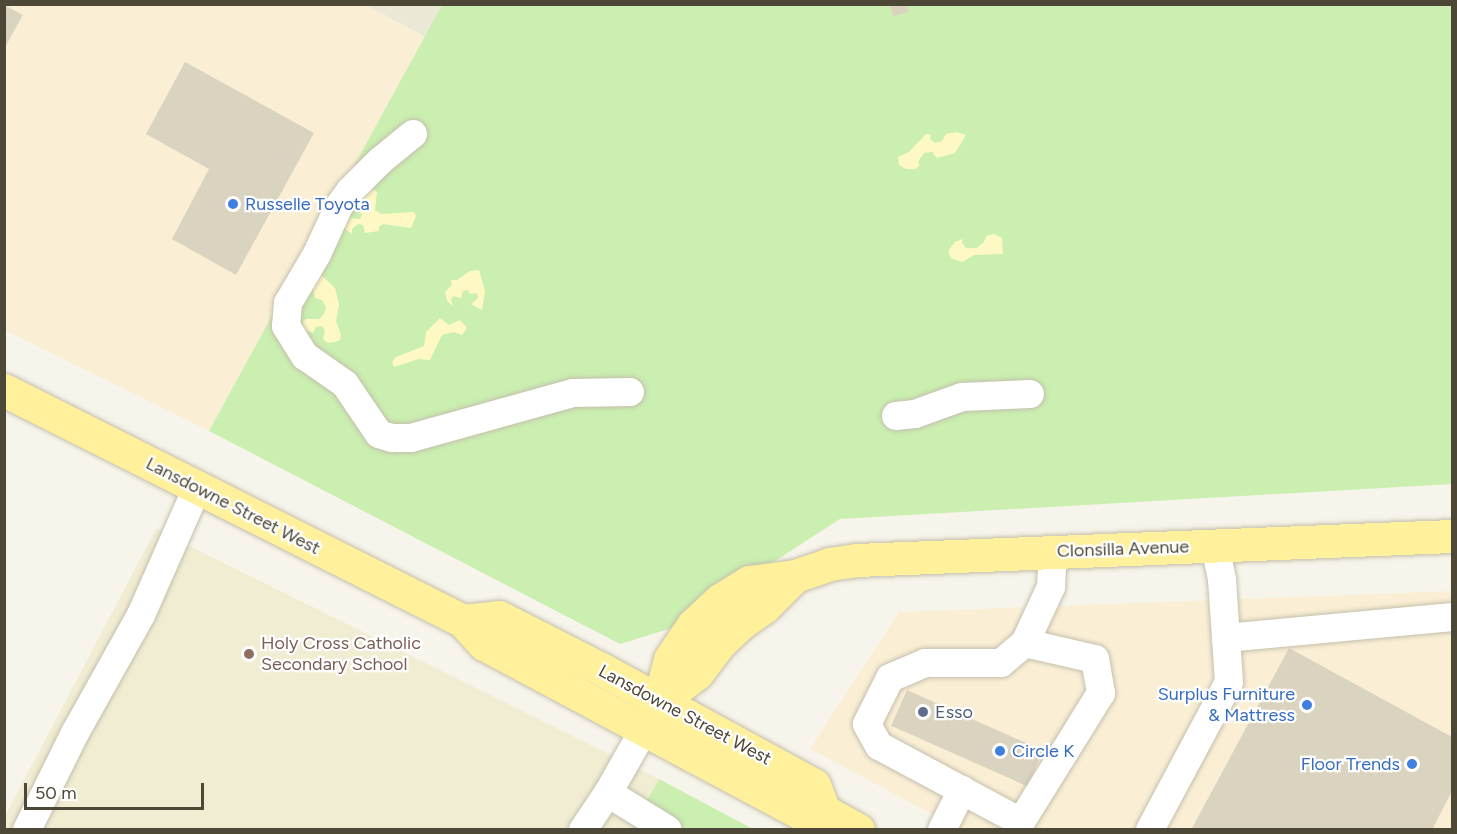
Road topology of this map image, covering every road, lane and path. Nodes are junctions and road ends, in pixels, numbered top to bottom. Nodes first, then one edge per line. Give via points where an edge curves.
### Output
1 (413, 134) dead end
2 (4, 390) edge
3 (630, 392) dead end
4 (1030, 394) dead end
5 (896, 416) dead end
6 (198, 488) junction
7 (1452, 536) edge
8 (1215, 545) junction
9 (1053, 552) junction
10 (1452, 617) edge
11 (1226, 638) junction
12 (1025, 643) junction
13 (652, 715) junction
14 (962, 790) junction
15 (608, 793) junction
16 (27, 830) edge
17 (583, 830) edge
18 (668, 830) edge
19 (858, 830) edge
20 (942, 830) edge
21 (1150, 830) edge

1 - 3 lane via 344,198 288,303 286,326 305,356 345,384 379,434 392,438 411,438 573,393
2 - 6 main road, Lansdowne Street West
4 - 5 lane via 962,397 915,414
6 - 13 main road, Lansdowne Street West via 463,621 484,644
6 - 16 lane via 141,615 75,733
7 - 8 main road, Clonsilla Avenue
8 - 9 main road, Clonsilla Avenue
8 - 11 lane
9 - 12 lane via 1051,587
9 - 13 main road, Clonsilla Avenue via 857,560 829,564 795,576 749,582 720,600 693,626 670,659
10 - 11 lane
11 - 21 lane via 1229,682
12 - 14 lane via 1001,663 925,663 890,678 867,724 879,746
12 - 14 lane via 1095,660 1101,693 1022,822
13 - 15 lane
13 - 19 main road, Lansdowne Street West via 802,814 824,811
14 - 20 lane
15 - 17 lane
15 - 18 lane

